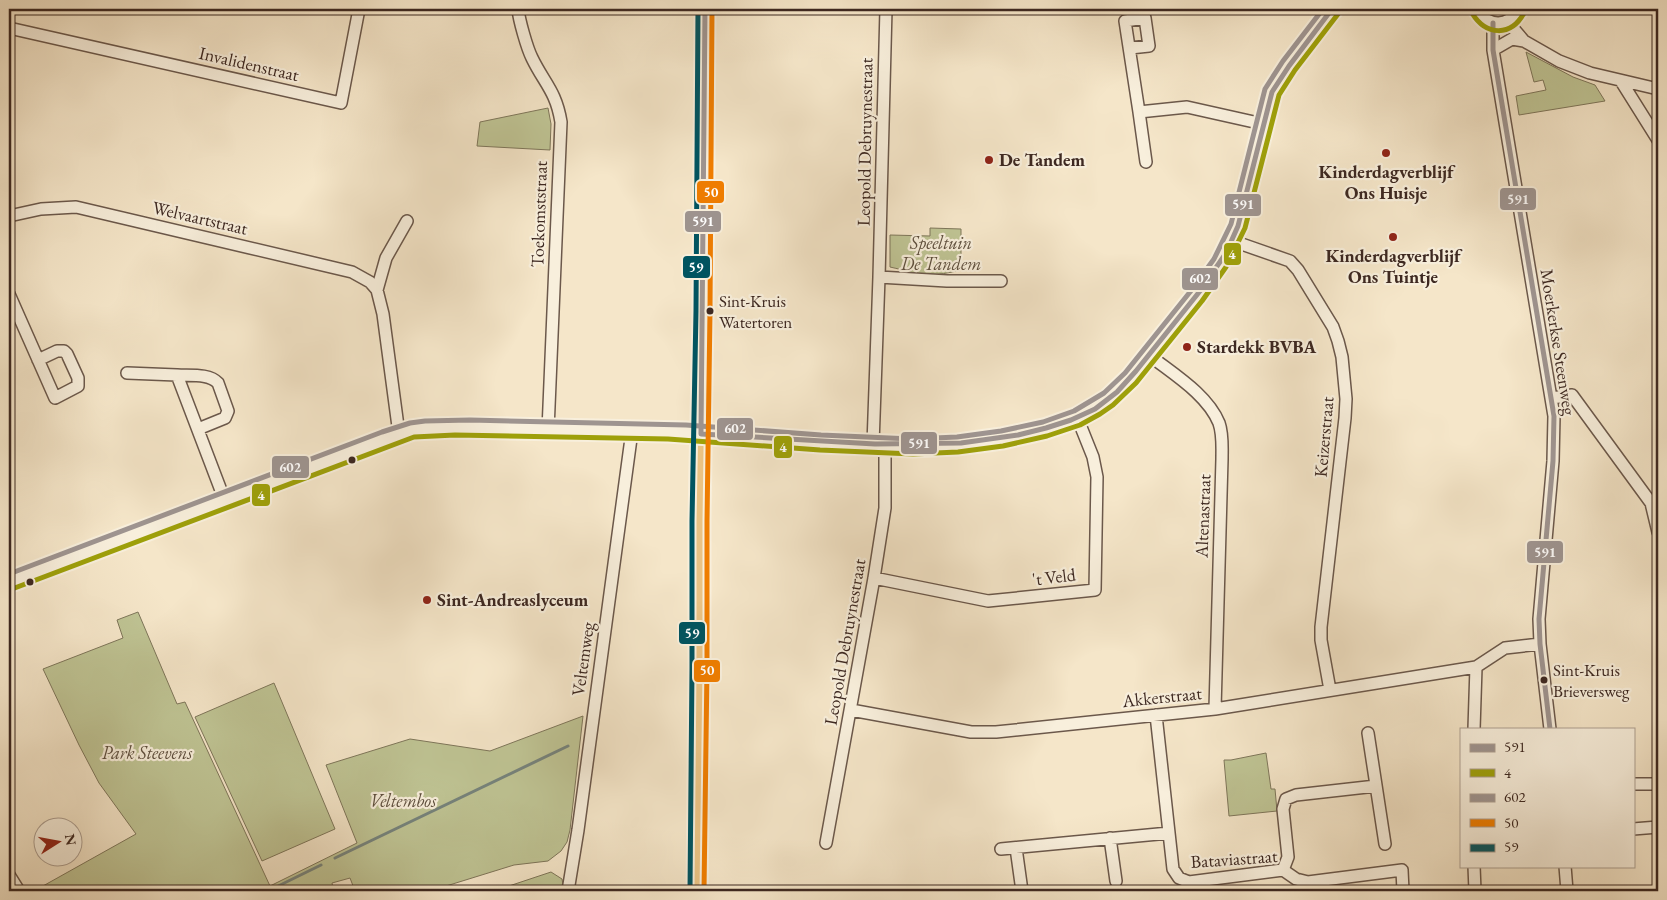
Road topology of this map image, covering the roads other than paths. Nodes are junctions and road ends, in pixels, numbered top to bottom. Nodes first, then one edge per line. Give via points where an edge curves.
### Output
1 (359, 9) edge
2 (518, 9) edge
3 (706, 9) edge
4 (886, 9) edge
5 (1332, 9) edge
6 (1478, 9) edge
7 (1517, 9) edge
8 (1144, 13) edge
9 (1508, 21) junction
10 (1492, 23) junction
11 (9, 28) edge
12 (1524, 42) junction
13 (1130, 48) junction
14 (1494, 50) junction
15 (1621, 81) junction
16 (1658, 89) edge
17 (1139, 112) junction
18 (1263, 124) junction
19 (1658, 140) edge
20 (1146, 162) dead end
21 (9, 216) edge
22 (407, 220) dead end
23 (1233, 241) junction
24 (879, 277) junction
25 (1001, 281) dead end
26 (377, 290) junction
27 (9, 294) edge
28 (1149, 355) junction
29 (38, 360) dead end
30 (127, 373) dead end
31 (177, 375) junction
32 (1552, 398) junction
33 (1077, 417) junction
34 (198, 429) junction
35 (548, 430) junction
36 (632, 431) junction
37 (399, 434) junction
38 (701, 434) junction
39 (873, 444) junction
40 (885, 444) junction
41 (225, 501) junction
42 (1658, 532) edge
43 (874, 578) junction
44 (9, 582) edge
45 (1540, 644) junction
46 (1476, 667) junction
47 (1330, 690) junction
48 (1215, 709) junction
49 (851, 710) junction
50 (1156, 715) junction
51 (1474, 728) edge
52 (1550, 728) edge
53 (1368, 733) dead end
54 (1634, 784) edge
55 (1658, 784) edge
56 (1376, 786) junction
57 (1658, 827) edge
58 (1634, 828) edge
59 (1169, 833) junction
60 (1110, 838) junction
61 (826, 844) dead end
62 (1386, 844) dead end
63 (1016, 848) junction
64 (1001, 850) dead end
65 (1474, 868) edge
66 (1565, 868) edge
67 (1283, 870) junction
68 (9, 875) edge
69 (1116, 881) dead end
70 (19, 891) edge
71 (568, 891) edge
72 (697, 891) edge
73 (1022, 891) edge
74 (1403, 891) edge
75 (1475, 891) edge
76 (1567, 891) edge

1 - 11 street, Invalidenstraat via 341,104
2 - 35 street, Toekomststraat via 531,57 554,93 561,122
3 - 38 main road
4 - 24 street, Leopold Debruynestraat
5 - 18 street via 1272,92
6 - 10 street
7 - 9 street
8 - 13 street via 1126,21
8 - 13 street via 1149,46
9 - 10 street
9 - 12 street
10 - 14 street, Moerkerkse Steenweg
12 - 14 street via 1512,39
12 - 15 street via 1590,74
13 - 17 street
14 - 32 street, Moerkerkse Steenweg
15 - 16 street
15 - 19 street
17 - 18 street via 1187,107
17 - 20 street
18 - 23 street
21 - 26 street, Welvaartstraat via 41,209 76,207 352,272
22 - 26 street via 386,258
23 - 28 street via 1217,267
23 - 47 street, Keizerstraat via 1290,261 1333,327 1342,357 1345,418 1321,627
24 - 25 street
24 - 39 street, Leopold Debruynestraat
26 - 37 street
27 - 29 street
28 - 33 street via 1109,398
28 - 48 street, Altenastraat via 1209,406 1219,424 1222,440
30 - 31 street
31 - 34 street
31 - 34 street via 209,377 218,382 228,415
32 - 42 street via 1572,395 1651,503
32 - 45 street, Moerkerkse Steenweg via 1554,442 1540,603
33 - 40 street via 1006,439 958,444
33 - 43 street, 't Veld via 1093,457 1097,477 1095,590 988,602
34 - 41 street
35 - 36 street
35 - 37 street via 442,427
36 - 38 street
36 - 71 street, Veltemweg
37 - 41 street
38 - 39 street
38 - 72 main road
39 - 40 street
40 - 43 street, Leopold Debruynestraat via 885,508
41 - 44 street
43 - 49 street, Leopold Debruynestraat
45 - 46 street via 1505,648
45 - 52 street, Moerkerkse Steenweg
46 - 47 street, Akkerstraat
46 - 51 street
47 - 48 street, Akkerstraat
48 - 50 street, Akkerstraat
49 - 50 street, Akkerstraat via 971,732
49 - 61 street, Leopold Debruynestraat
50 - 59 street, Bataviastraat
53 - 56 street
54 - 55 street
56 - 62 street
56 - 67 street via 1296,795 1286,799 1288,856
57 - 58 street
59 - 60 street
59 - 67 street, Bataviastraat via 1174,869 1178,878 1189,882
60 - 63 street
60 - 69 street
63 - 64 street
63 - 73 street
65 - 75 street
66 - 76 street
67 - 74 street, Bataviastraat via 1308,882 1402,870
68 - 70 street

